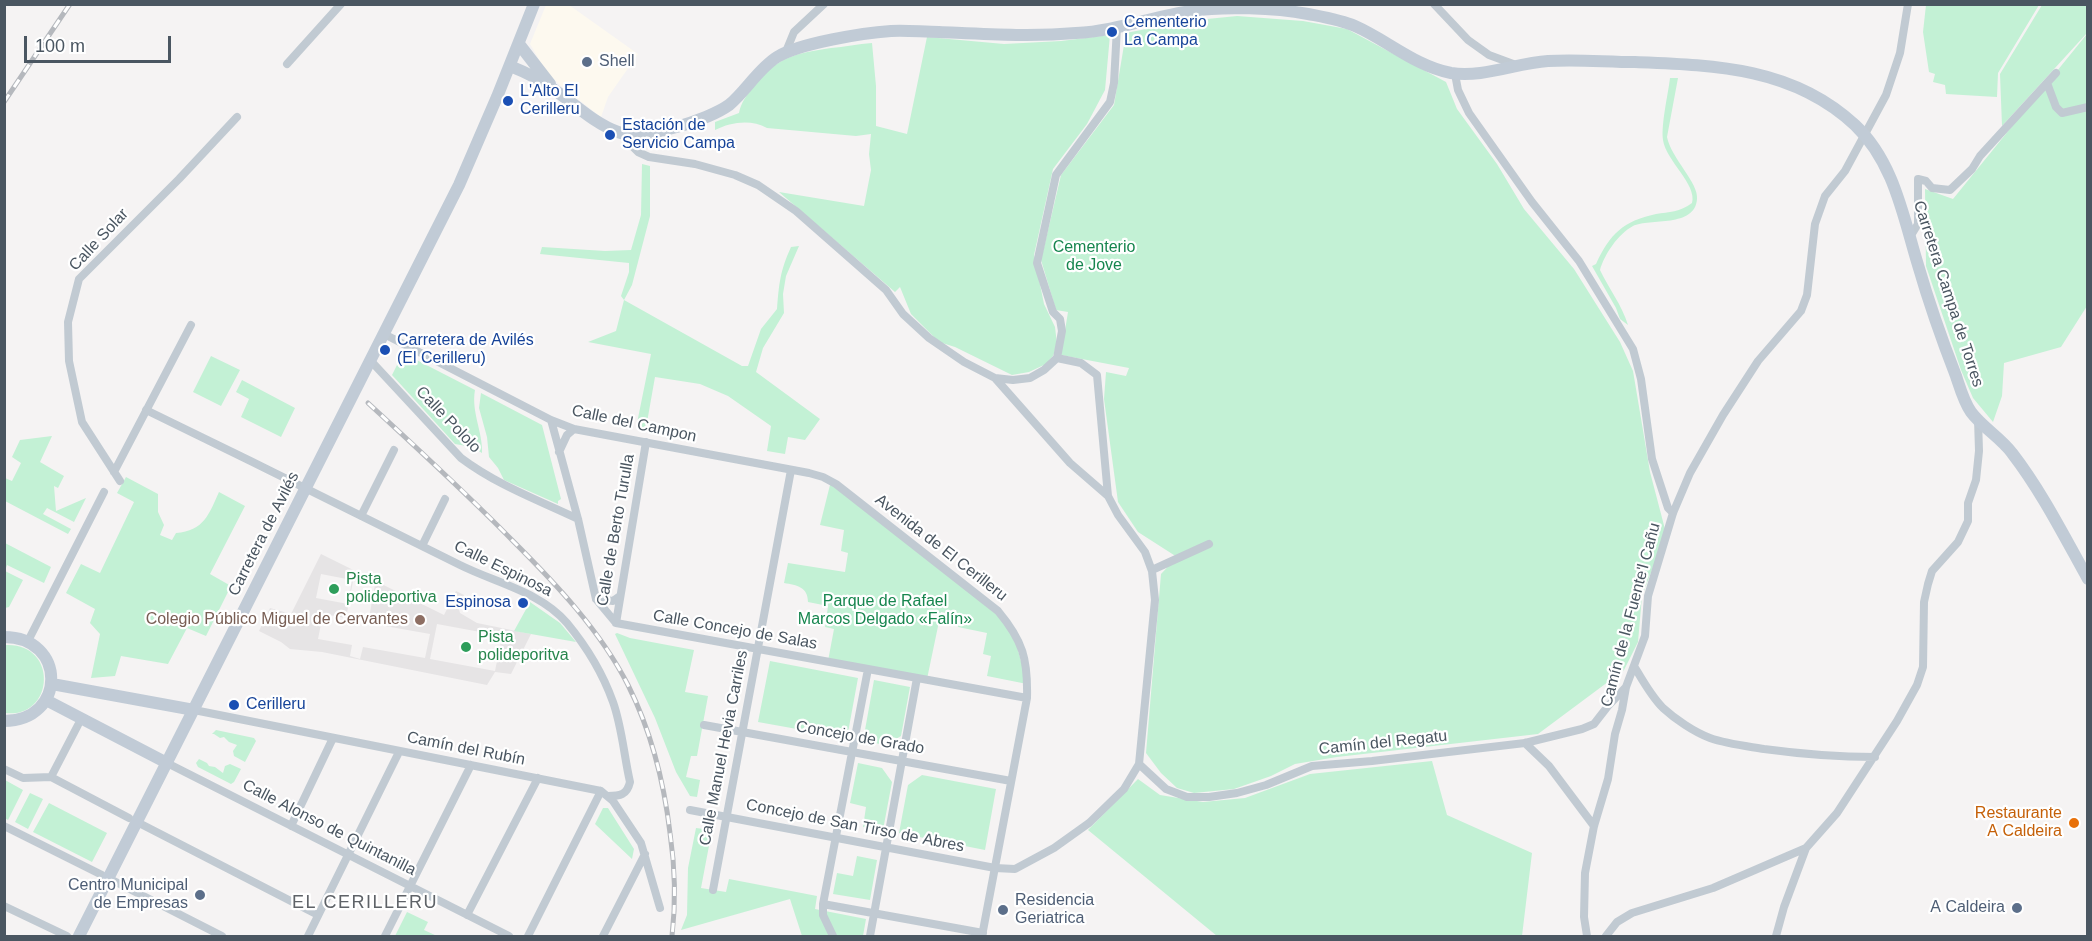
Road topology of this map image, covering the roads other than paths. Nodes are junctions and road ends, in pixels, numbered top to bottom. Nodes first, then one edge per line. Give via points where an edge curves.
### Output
1 (341, 4) edge
2 (534, 4) edge
3 (824, 4) edge
4 (1434, 4) edge
5 (1908, 4) edge
6 (1117, 27) junction
7 (519, 44) junction
8 (785, 54) junction
9 (286, 64) dead end
10 (1516, 65) junction
11 (510, 66) junction
12 (2056, 73) dead end
13 (1455, 74) junction
14 (2047, 83) junction
15 (555, 89) junction
16 (2088, 107) edge
17 (237, 117) dead end
18 (1864, 134) junction
19 (629, 135) junction
20 (1910, 237) junction
21 (191, 325) dead end
22 (384, 334) junction
23 (1058, 358) junction
24 (370, 360) junction
25 (996, 378) junction
26 (146, 410) junction
27 (1978, 419) junction
28 (551, 420) junction
29 (574, 429) junction
30 (646, 442) junction
31 (394, 450) dead end
32 (559, 452) junction
33 (790, 470) junction
34 (114, 472) junction
35 (120, 481) dead end
36 (307, 488) junction
37 (104, 492) dead end
38 (1108, 496) junction
39 (445, 499) dead end
40 (1673, 513) junction
41 (361, 516) junction
42 (578, 519) junction
43 (1209, 544) dead end
44 (422, 546) junction
45 (1152, 570) junction
46 (2088, 579) edge
47 (621, 596) junction
48 (596, 599) junction
49 (616, 623) junction
50 (4, 636) edge
51 (28, 640) junction
52 (758, 649) junction
53 (1634, 666) junction
54 (868, 669) junction
55 (917, 678) junction
56 (52, 684) junction
57 (1626, 687) junction
58 (1027, 698) junction
59 (46, 700) junction
60 (194, 710) junction
61 (4, 721) edge
62 (78, 725) dead end
63 (704, 725) dead end
64 (742, 732) junction
65 (333, 738) junction
66 (1525, 743) junction
67 (399, 752) junction
68 (851, 752) junction
69 (1875, 757) junction
70 (902, 761) junction
71 (167, 763) junction
72 (1139, 764) junction
73 (471, 765) junction
74 (4, 769) edge
75 (51, 777) junction
76 (538, 778) junction
77 (1011, 781) junction
78 (605, 793) junction
79 (690, 810) dead end
80 (726, 817) junction
81 (133, 820) junction
82 (4, 826) edge
83 (291, 826) junction
84 (1594, 826) junction
85 (835, 838) junction
86 (886, 847) junction
87 (1806, 848) junction
88 (348, 855) junction
89 (645, 855) junction
90 (995, 867) junction
91 (105, 877) junction
92 (410, 886) junction
93 (713, 890) dead end
94 (824, 904) junction
95 (4, 906) edge
96 (660, 908) dead end
97 (874, 913) junction
98 (318, 915) junction
99 (467, 915) junction
100 (982, 935) edge
101 (67, 936) edge
102 (79, 936) edge
103 (222, 936) edge
104 (308, 936) edge
105 (385, 936) edge
106 (509, 936) edge
107 (528, 936) edge
108 (603, 936) edge
109 (833, 936) edge
110 (870, 936) edge
111 (1587, 936) edge
112 (1606, 936) edge
113 (1776, 936) edge

1 - 9 street
2 - 7 street
3 - 8 street via 794,32
4 - 10 street via 1468,40 1490,55
5 - 18 street, Camín de la Fuente'l Cañu via 1900,53 1886,95
6 - 8 street via 1043,36 891,31 798,48
6 - 13 street via 1194,10 1302,13 1353,25 1428,65
6 - 23 street via 1110,102 1056,176 1037,263 1053,312 1060,319
7 - 11 street
7 - 15 street
8 - 19 street via 759,72 732,102 714,114 694,123
10 - 13 street, Carretera Campa de Torres
10 - 18 street, Carretera Campa de Torres via 1585,61 1743,70 1800,89 1833,108
11 - 15 street
11 - 22 street via 459,185
12 - 14 street
13 - 40 street via 1470,113 1579,261 1633,349 1652,459
14 - 16 street via 2062,113
14 - 20 street via 1950,190 1932,188 1918,179 1918,224
15 - 19 street via 579,109
17 - 34 street, Calle Solar via 79,279 68,322 69,361 82,422
18 - 20 street, Carretera Campa de Torres via 1896,188
18 - 40 street, Camín de la Fuente'l Cañu via 1845,171 1825,196 1815,224 1807,295 1801,311 1758,361 1723,415 1690,473
19 - 25 street via 631,145 649,158 695,164 758,185 796,211 886,290 903,314 929,338
20 - 27 street, Carretera Campa de Torres via 1953,369 1969,410
21 - 26 street
22 - 24 street, Carretera de Avilés
22 - 28 street, Calle del Campon
23 - 25 street via 1030,378
23 - 38 street via 1081,363 1096,375
24 - 36 street, Carretera de Avilés
24 - 42 street, Calle Pololo via 461,458 498,482
25 - 38 street via 1070,463
26 - 34 street
26 - 36 street, Calle Espinosa
27 - 46 street, Carretera Campa de Torres via 2010,449 2047,504
27 - 69 street via 1979,452 1968,521 1958,542 1932,571 1924,602 1923,667 1917,685
28 - 29 street, Calle del Campon
28 - 32 street
29 - 30 street, Calle del Campon
29 - 32 street
30 - 33 street, Calle del Campon
30 - 47 street, Calle de Berto Turulla
31 - 41 street
32 - 42 street
33 - 52 street, Calle Manuel Hevia Carriles
33 - 58 street, Avenida de El Cerilleru via 836,484 998,611 1024,649
34 - 35 street, Calle Solar
36 - 41 street, Calle Espinosa
36 - 60 street, Carretera de Avilés
37 - 51 street
38 - 45 street via 1145,552
39 - 44 street
40 - 53 street, Camín de la Fuente'l Cañu via 1648,597 1645,636
41 - 44 street, Calle Espinosa
42 - 48 street
43 - 45 street
44 - 78 street, Calle Espinosa via 537,599 566,622 582,642 614,704 630,782 624,794
45 - 72 street via 1155,600
47 - 48 street via 613,601
47 - 49 street, Calle de Berto Turulla
48 - 49 street
49 - 52 street, Calle Concejo de Salas
50 - 51 street
51 - 56 street via 47,658
52 - 54 street, Calle Concejo de Salas
52 - 64 street, Calle Manuel Hevia Carriles
53 - 57 street, Camín de la Fuente'l Cañu
53 - 69 street via 1648,691 1664,708 1709,738 1796,753
54 - 55 street, Calle Concejo de Salas
54 - 68 street
55 - 58 street, Calle Concejo de Salas
55 - 70 street
56 - 59 street
56 - 60 street
57 - 66 street, Camín del Regatu via 1594,724
57 - 84 street, Camín de la Fuente'l Cañu via 1608,779
58 - 77 street, Avenida de El Cerilleru
59 - 61 street via 28,717
59 - 71 street
60 - 65 street, Camín del Rubín
60 - 71 street, Carretera de Avilés
62 - 75 street
63 - 64 street, Concejo de Grado
64 - 68 street, Concejo de Grado
64 - 80 street, Calle Manuel Hevia Carriles
65 - 67 street, Camín del Rubín
65 - 83 street
66 - 72 street, Camín del Regatu via 1312,766 1266,785 1209,797 1187,796 1166,789
66 - 84 street via 1549,766
67 - 73 street, Camín del Rubín
67 - 88 street
68 - 70 street, Concejo de Grado
68 - 85 street
69 - 87 street via 1838,813
70 - 77 street, Concejo de Grado
70 - 86 street
71 - 81 street, Carretera de Avilés
71 - 83 street, Calle Alonso de Quintanilla
72 - 90 street, Concejo de San Tirso de Abres via 1124,789 1089,823 1015,869
73 - 76 street, Camín del Rubín
73 - 92 street
74 - 75 street via 23,778
75 - 81 street
76 - 78 street, Camín del Rubín
76 - 99 street
77 - 90 street, Avenida de El Cerilleru
78 - 89 street via 641,843
78 - 107 street
79 - 80 street, Concejo de San Tirso de Abres
80 - 85 street, Concejo de San Tirso de Abres
80 - 93 street, Calle Manuel Hevia Carriles
81 - 91 street, Carretera de Avilés
81 - 98 street
82 - 91 street
83 - 88 street, Calle Alonso de Quintanilla
84 - 111 street, Camín de la Fuente'l Cañu via 1585,873
85 - 86 street, Concejo de San Tirso de Abres
85 - 94 street
86 - 90 street, Concejo de San Tirso de Abres
86 - 97 street
87 - 112 street via 1713,888 1632,913 1617,922
87 - 113 street
88 - 92 street, Calle Alonso de Quintanilla
88 - 98 street
89 - 96 street
89 - 108 street
90 - 100 street, Avenida de El Cerilleru
91 - 102 street, Carretera de Avilés
91 - 103 street
92 - 99 street, Calle Alonso de Quintanilla
92 - 105 street
94 - 97 street
94 - 109 street via 823,915
95 - 101 street
97 - 100 street
97 - 110 street
98 - 104 street
99 - 106 street, Calle Alonso de Quintanilla

